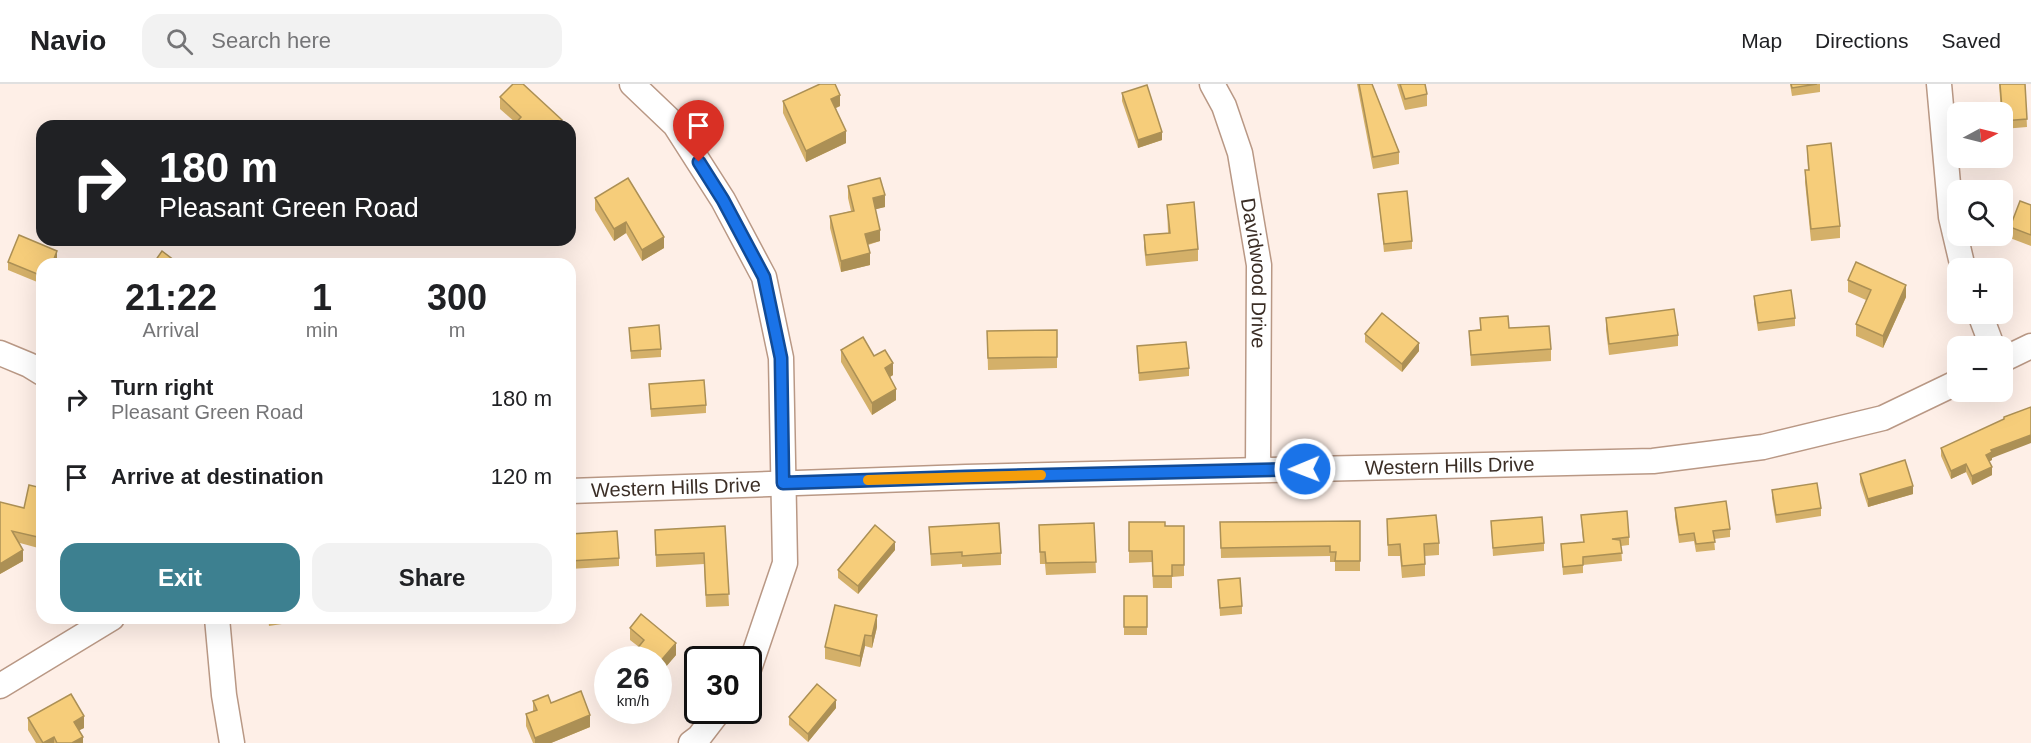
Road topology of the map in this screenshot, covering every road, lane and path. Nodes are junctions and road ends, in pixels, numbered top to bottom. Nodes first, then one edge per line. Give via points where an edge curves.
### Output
1 (632, 84) edge
2 (1212, 84) edge
3 (1939, 84) edge
4 (1961, 258) edge
5 (2031, 346) edge
6 (0, 353) edge
7 (2013, 355) edge
8 (36, 369) edge
9 (1947, 387) edge
10 (1258, 470) junction
11 (783, 483) junction
12 (576, 490) edge
13 (102, 624) edge
14 (218, 624) edge
15 (757, 646) edge
16 (0, 686) edge
17 (709, 724) edge
18 (232, 743) edge
19 (691, 743) edge

1 - 11 street via 675,125 723,200 764,277 781,358
2 - 10 street, Davidwood Drive via 1240,153 1259,265
3 - 4 street via 1951,217
5 - 7 street
6 - 8 street
9 - 10 street, Western Hills Drive via 1883,418 1763,447 1653,461
10 - 11 street, Western Hills Drive
11 - 12 street, Western Hills Drive
11 - 15 street via 785,563
13 - 16 street
14 - 18 street
17 - 19 street

